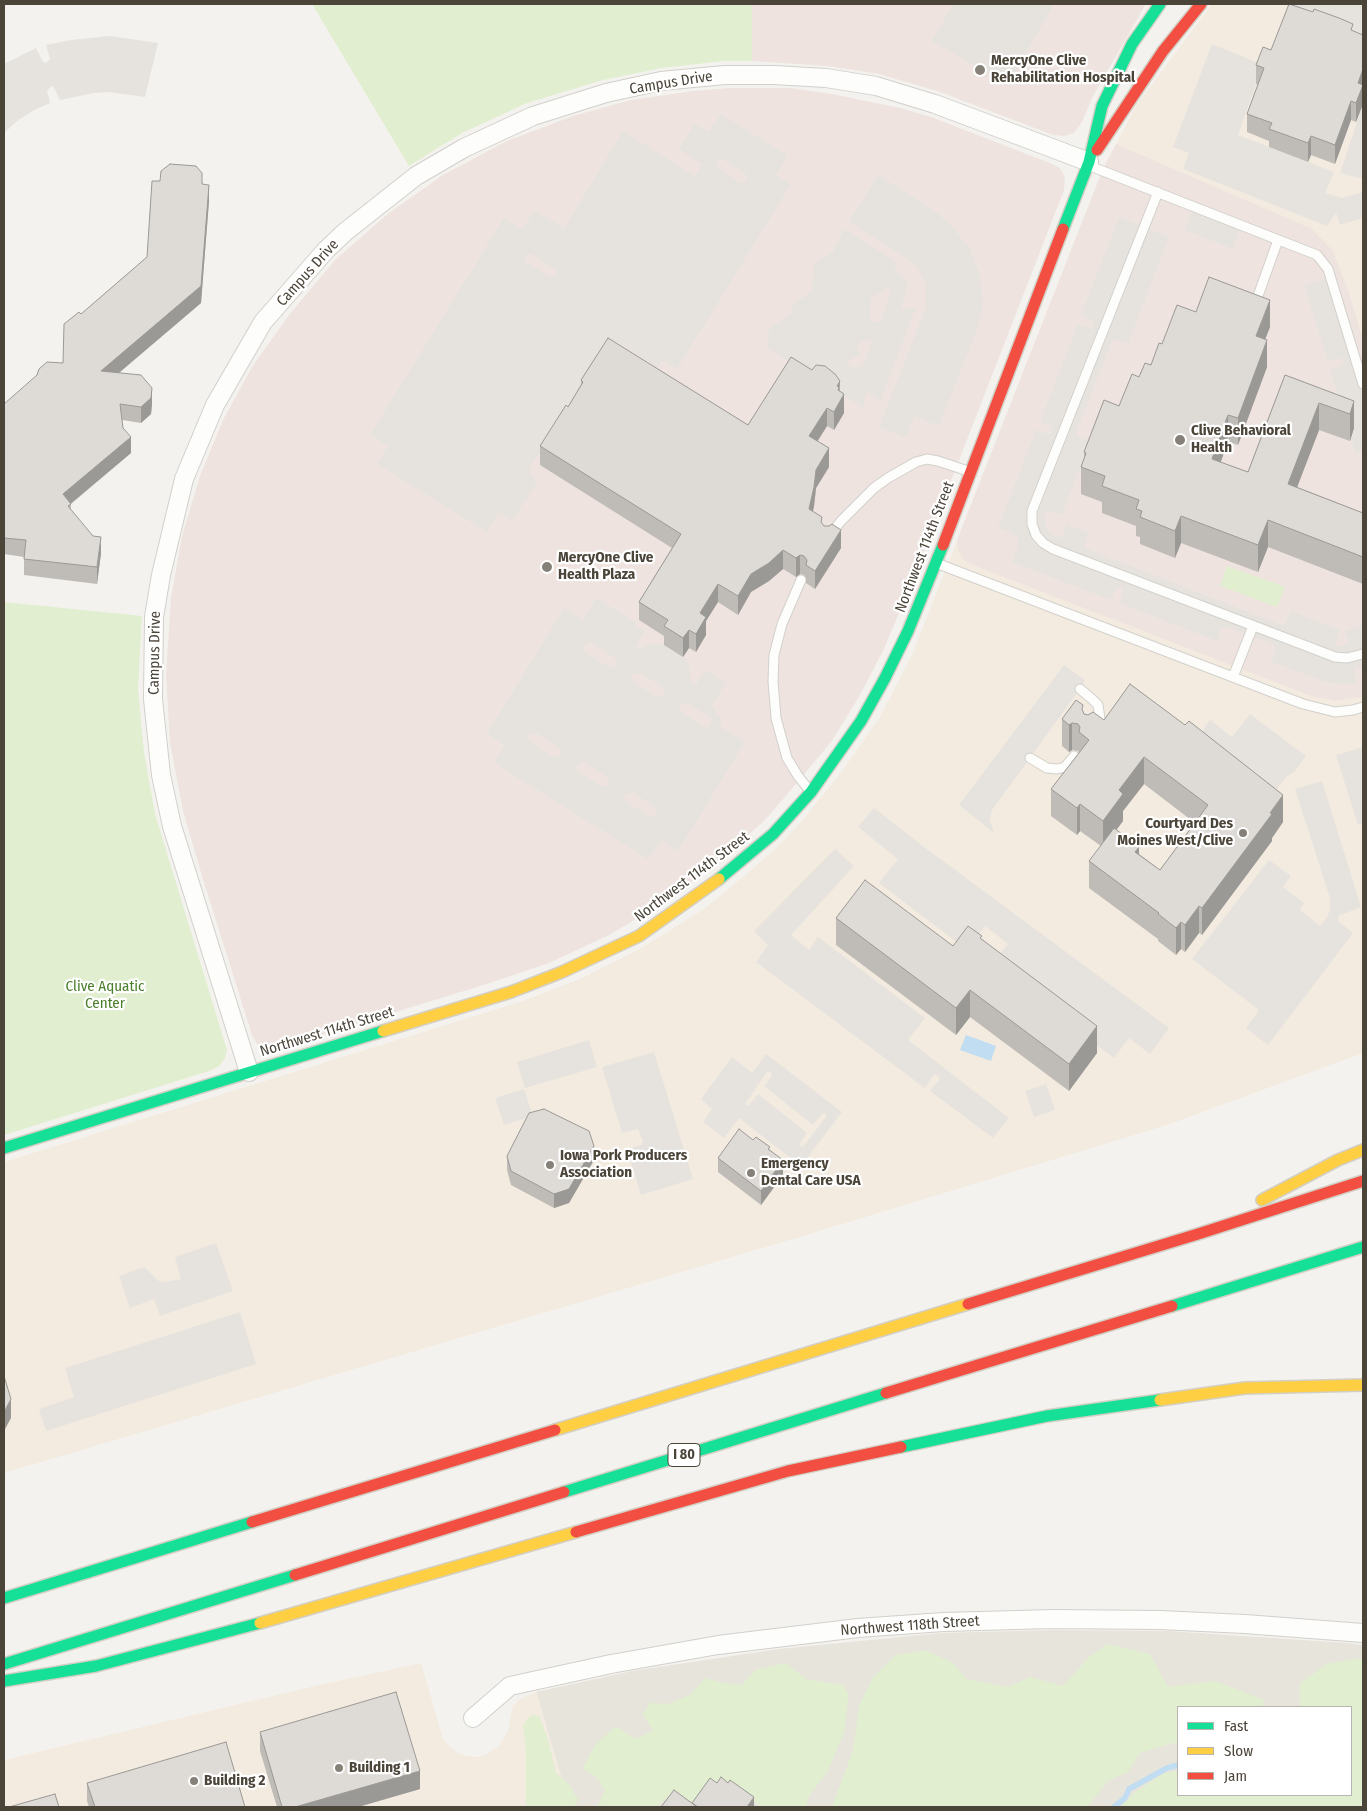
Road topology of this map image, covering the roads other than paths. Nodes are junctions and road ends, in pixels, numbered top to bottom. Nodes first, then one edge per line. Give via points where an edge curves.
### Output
1 (1160, 4) edge
2 (1201, 4) edge
3 (1088, 163) junction
4 (1158, 192) junction
5 (1278, 240) junction
6 (1252, 312) edge
7 (1363, 384) edge
8 (971, 472) junction
9 (827, 539) edge
10 (936, 563) junction
11 (801, 580) dead end
12 (1253, 626) junction
13 (1363, 654) edge
14 (1234, 677) junction
15 (1080, 689) dead end
16 (1363, 707) edge
17 (1088, 736) edge
18 (1074, 756) edge
19 (1030, 758) dead end
20 (811, 792) junction
21 (249, 1072) junction
22 (4, 1148) edge
23 (1363, 1150) edge
24 (1363, 1181) edge
25 (1198, 1234) junction
26 (1363, 1247) edge
27 (1363, 1385) edge
28 (4, 1598) edge
29 (1363, 1633) edge
30 (4, 1664) edge
31 (4, 1681) edge
32 (473, 1718) dead end

1 - 3 main road, Northwest 114th Street via 1132,44 1102,106
2 - 3 main road, Northwest 114th Street via 1163,51
3 - 4 lane
3 - 8 main road, Northwest 114th Street
3 - 21 street, Campus Drive via 935,104 869,85 774,75 725,75 661,81 606,93 533,116 464,148 416,176 326,250 263,322 215,405 184,479 154,617 153,699 161,775 172,826
4 - 5 lane
4 - 12 lane via 1032,511 1032,524 1036,535 1053,549
5 - 6 lane
5 - 7 lane via 1317,255 1328,269
8 - 9 lane via 938,461 916,462 874,488
8 - 10 main road, Northwest 114th Street
10 - 14 lane
10 - 20 main road, Northwest 114th Street via 885,678 861,721
11 - 20 lane via 782,624 774,655 773,681 776,718 787,758
12 - 13 lane via 1335,657
12 - 14 lane
14 - 16 lane via 1327,710 1336,712
15 - 17 lane via 1098,705 1100,713 1100,719
18 - 19 lane via 1065,768 1057,769 1047,768
20 - 21 main road, Northwest 114th Street via 773,834 743,860 677,910 630,940 511,992
21 - 22 main road, Northwest 114th Street
23 - 25 main road
24 - 25 main road
25 - 28 main road
26 - 30 main road, I 80
27 - 31 main road via 1245,1388 1046,1416 788,1471 275,1619 96,1666
29 - 32 street, Northwest 118th Street via 1198,1622 1052,1619 858,1628 718,1645 510,1686

